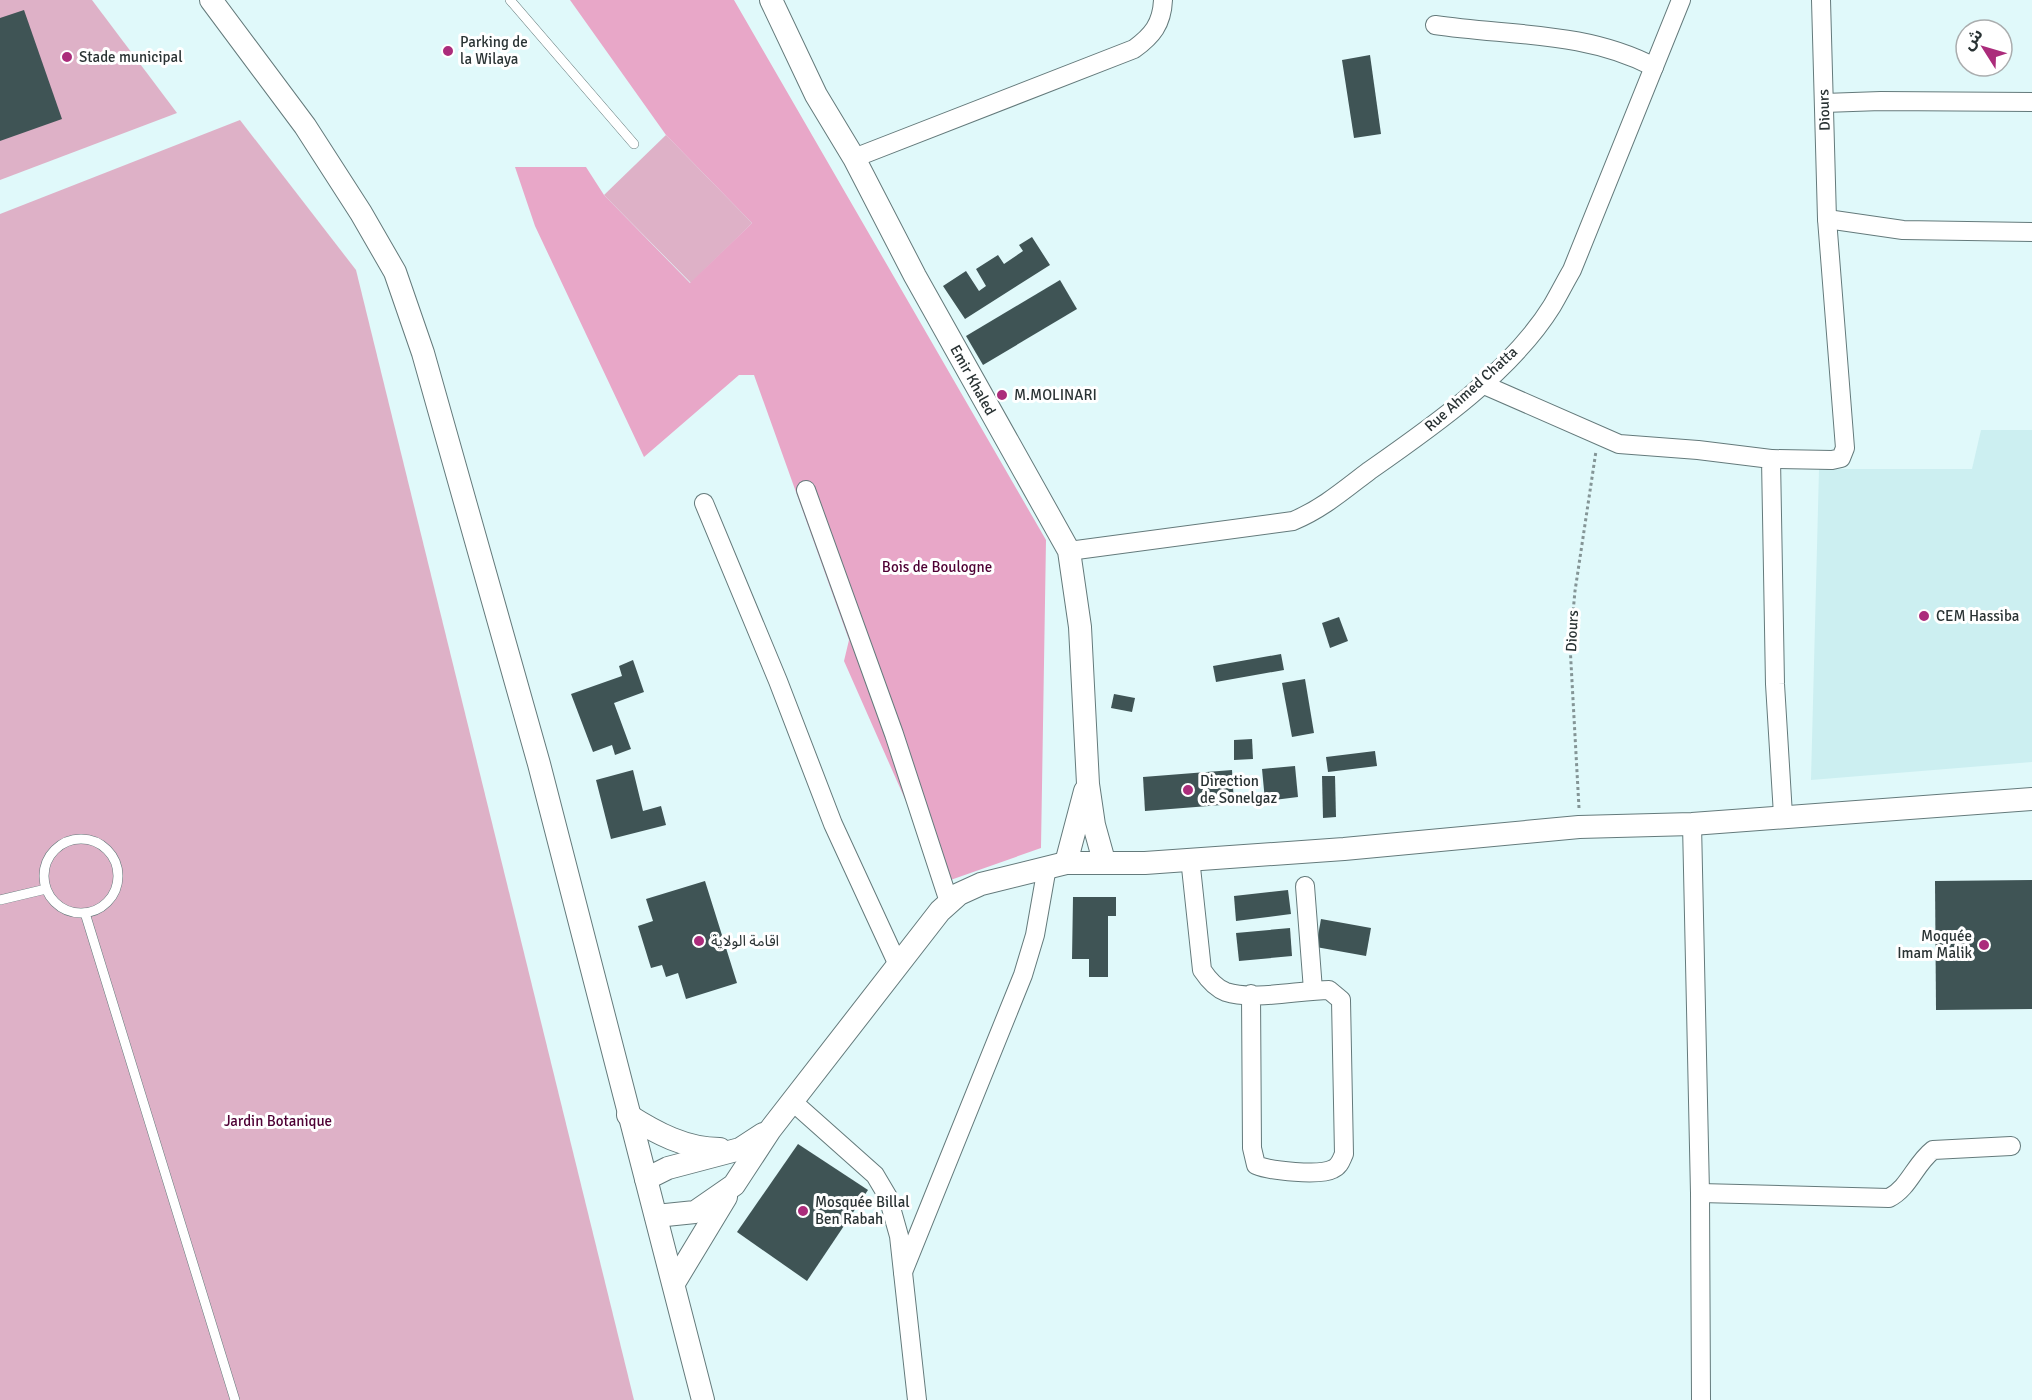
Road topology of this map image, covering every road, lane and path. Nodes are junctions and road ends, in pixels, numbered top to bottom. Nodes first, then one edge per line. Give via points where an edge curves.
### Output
1 (211, 0) edge
2 (510, 0) edge
3 (771, 0) edge
4 (1163, 0) edge
5 (1681, 0) edge
6 (1821, 0) edge
7 (1435, 25) dead end
8 (1654, 67) junction
9 (2032, 102) edge
10 (1824, 103) junction
11 (634, 144) dead end
12 (854, 158) junction
13 (1827, 219) junction
14 (2032, 232) edge
15 (1482, 384) junction
16 (1601, 438) junction
17 (1771, 459) junction
18 (806, 490) dead end
19 (704, 503) dead end
20 (1069, 551) junction
21 (1088, 784) junction
22 (2032, 799) edge
23 (1783, 815) junction
24 (1692, 824) junction
25 (1579, 827) junction
26 (1190, 858) junction
27 (1104, 861) junction
28 (1056, 865) junction
29 (1305, 885) dead end
30 (46, 889) junction
31 (0, 900) edge
32 (949, 902) junction
33 (85, 913) junction
34 (897, 965) junction
35 (1313, 990) junction
36 (1251, 994) junction
37 (793, 1102) junction
38 (628, 1115) junction
39 (770, 1130) junction
40 (2012, 1146) dead end
41 (740, 1149) junction
42 (646, 1179) junction
43 (734, 1185) junction
44 (1700, 1193) junction
45 (656, 1216) junction
46 (903, 1272) junction
47 (674, 1283) junction
48 (235, 1400) edge
49 (703, 1400) edge
50 (917, 1400) edge
51 (1701, 1400) edge

1 - 38 street via 305,126 395,272 423,353 539,764
2 - 11 lane
3 - 12 street, Emir Khaled via 816,95
4 - 12 street via 1158,26 1134,50
5 - 8 street, Rue Ahmed Chatta
6 - 10 street, Diours
7 - 8 street via 1575,39 1636,57
8 - 15 street, Rue Ahmed Chatta via 1586,240 1552,307
9 - 10 street
10 - 13 street, Diours
12 - 20 street, Emir Khaled via 915,276
13 - 14 street via 1903,230
13 - 17 street, Diours via 1846,437 1844,454 1832,460
15 - 16 street, Diours
15 - 20 street, Rue Ahmed Chatta via 1315,512 1293,521
16 - 17 street, Diours via 1619,444
16 - 25 path, Diours via 1594,456 1570,645
17 - 23 street via 1775,684
18 - 32 street via 894,734
19 - 34 street via 833,824
20 - 21 street, Emir Khaled via 1080,627
21 - 27 street
21 - 28 street
22 - 23 street
23 - 24 street
24 - 25 street
24 - 44 street
25 - 26 street via 1344,849
26 - 27 street via 1145,863
26 - 36 street via 1202,970 1226,992
27 - 28 street
28 - 32 street via 981,884
28 - 46 street via 1023,975
29 - 35 street
30 - 31 lane
30 - 33 lane via 61,908
30 - 33 lane via 45,865 59,845 82,838 94,841 113,857 118,880 107,902
32 - 34 street
33 - 48 lane
34 - 37 street
35 - 36 street
35 - 36 street via 1329,990 1341,1000 1344,1154 1331,1171 1279,1170 1256,1165 1252,1148
37 - 39 street
37 - 46 street via 875,1175 888,1197
38 - 41 street via 686,1144
38 - 42 street
39 - 41 street
39 - 43 street
40 - 44 street via 1933,1150 1900,1192 1889,1198
41 - 42 street via 668,1168
42 - 45 street
43 - 45 street via 695,1212
43 - 47 street
44 - 51 street
45 - 47 street
46 - 50 street
47 - 49 street

